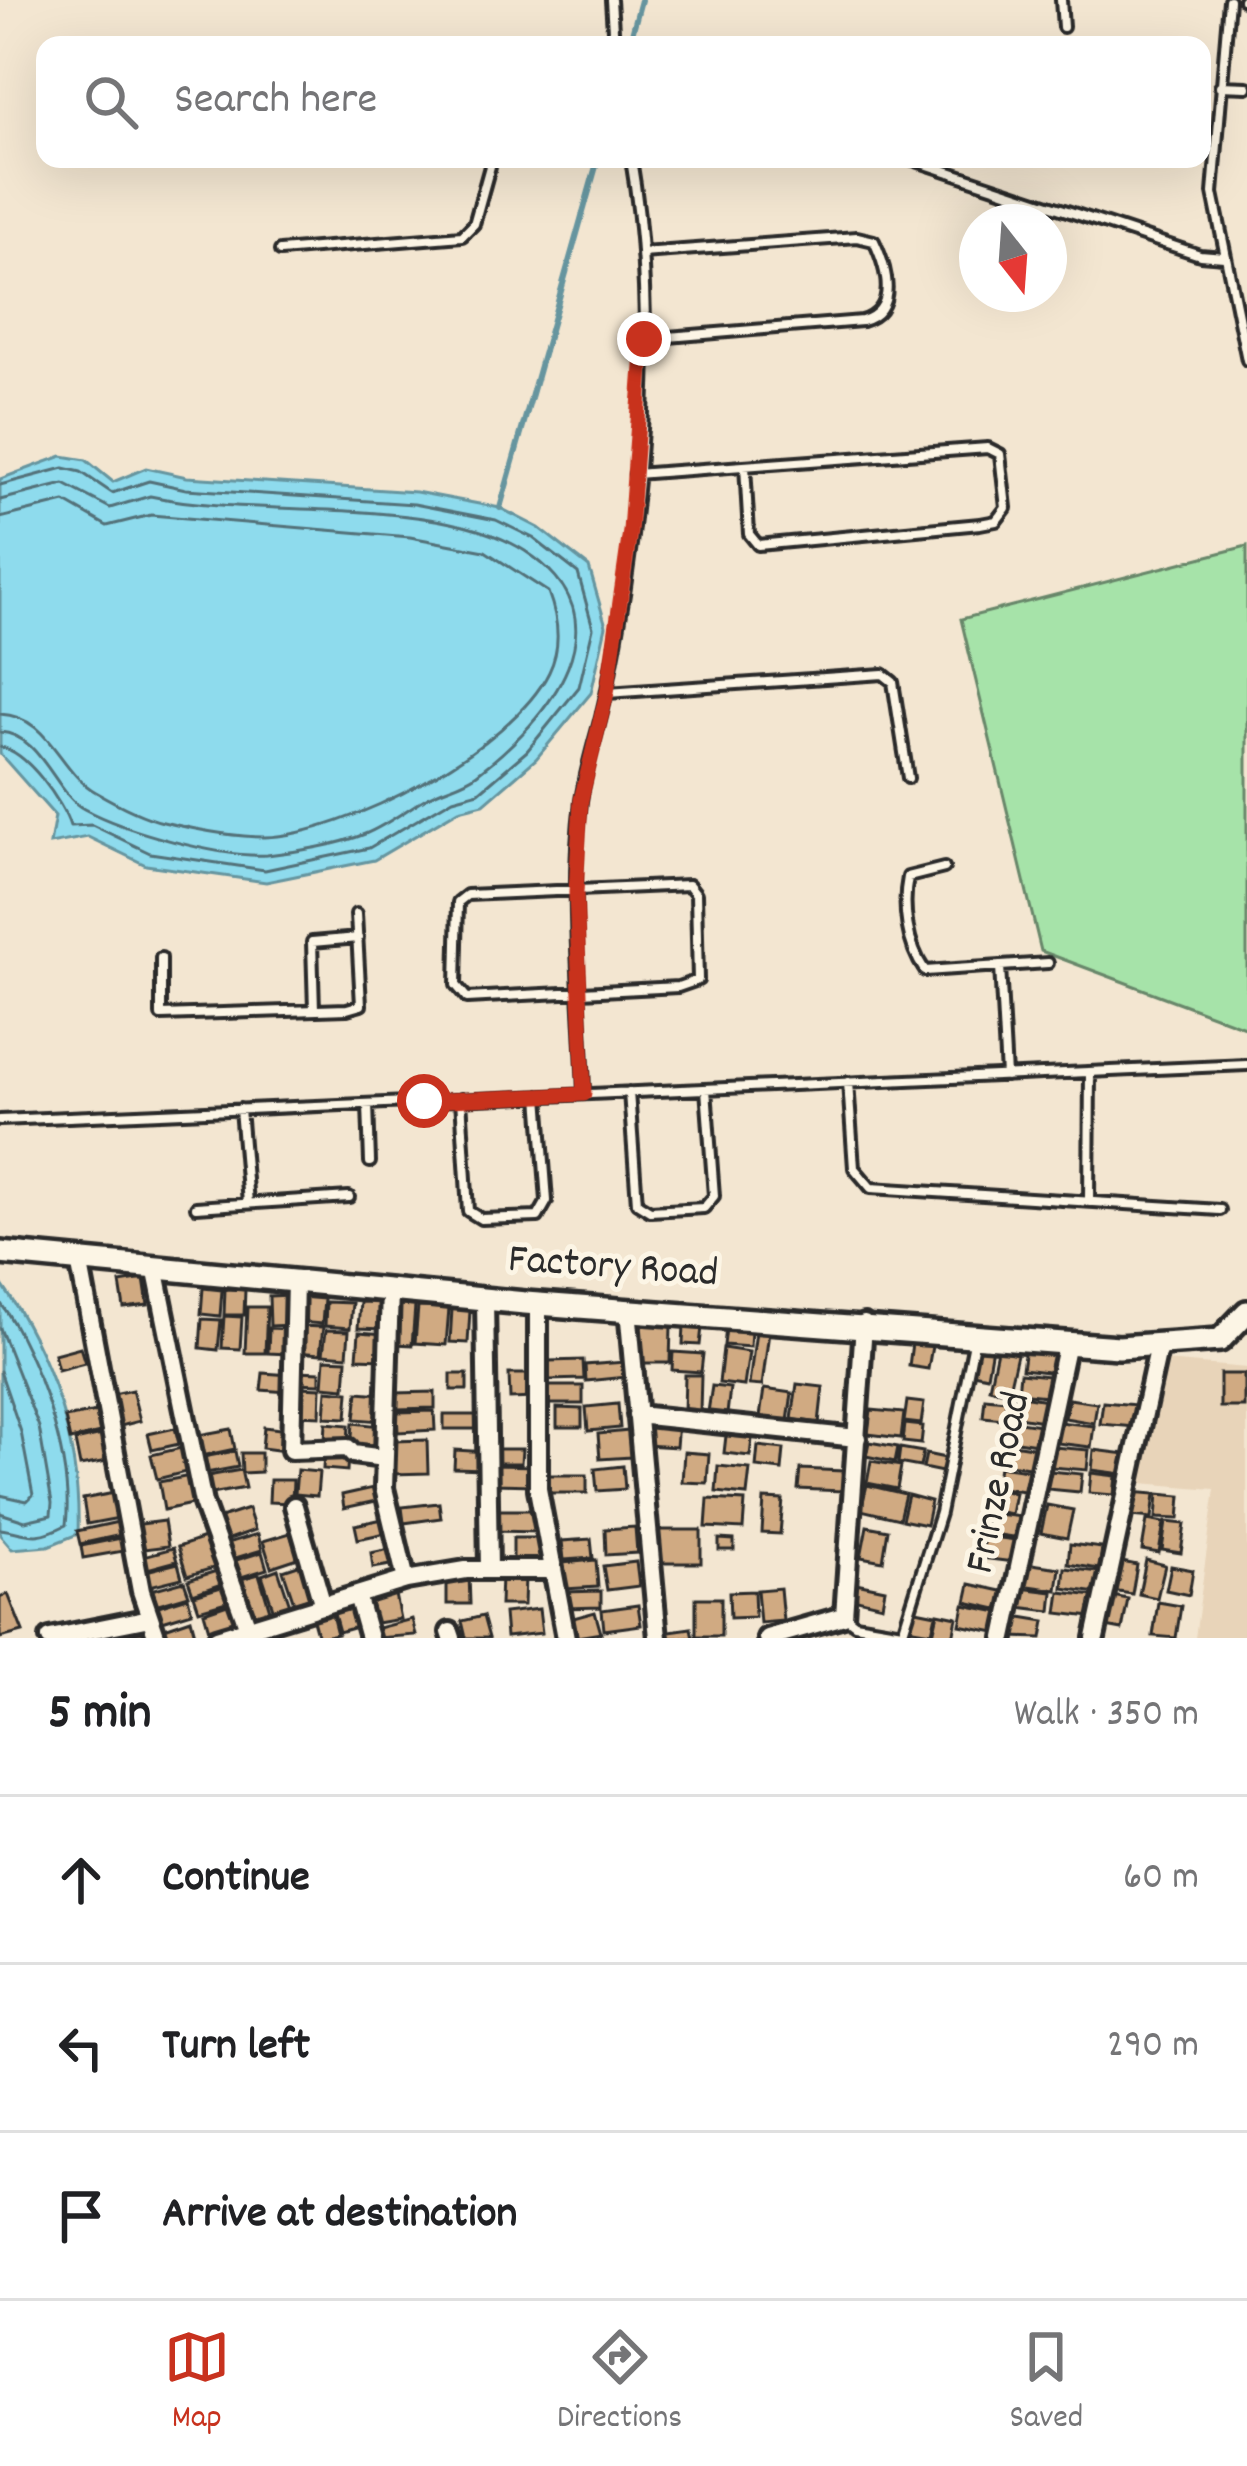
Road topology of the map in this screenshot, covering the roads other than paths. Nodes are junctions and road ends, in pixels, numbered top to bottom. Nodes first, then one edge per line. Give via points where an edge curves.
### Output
1 (611, 0) edge
2 (1061, 0) edge
3 (1228, 0) edge
4 (1063, 27) dead end
5 (616, 36) edge
6 (1220, 86) junction
7 (1247, 87) edge
8 (490, 168) edge
9 (632, 168) edge
10 (935, 168) edge
11 (280, 251) dead end
12 (642, 254) junction
13 (1224, 256) junction
14 (644, 339) junction
15 (1247, 360) edge
16 (745, 466) junction
17 (635, 474) junction
18 (607, 693) junction
19 (908, 778) dead end
20 (944, 868) dead end
21 (576, 893) junction
22 (356, 914) dead end
23 (358, 938) junction
24 (161, 958) dead end
25 (1048, 963) dead end
26 (1000, 966) junction
27 (580, 992) junction
28 (314, 1010) junction
29 (1247, 1065) edge
30 (1090, 1072) junction
31 (1006, 1076) junction
32 (848, 1082) junction
33 (706, 1088) junction
34 (629, 1092) junction
35 (584, 1094) junction
36 (539, 1096) junction
37 (461, 1099) junction
38 (368, 1103) junction
39 (240, 1109) junction
40 (0, 1120) edge
41 (370, 1162) dead end
42 (349, 1197) dead end
43 (1089, 1202) junction
44 (248, 1203) junction
45 (196, 1207) dead end
46 (1220, 1210) dead end
47 (0, 1253) edge
48 (80, 1260) junction
49 (155, 1267) junction
50 (295, 1282) junction
51 (390, 1290) junction
52 (485, 1299) junction
53 (538, 1304) junction
54 (628, 1310) junction
55 (1247, 1312) edge
56 (864, 1324) junction
57 (976, 1334) junction
58 (1232, 1339) edge
59 (1067, 1342) junction
60 (1159, 1345) junction
61 (637, 1415) junction
62 (857, 1438) junction
63 (384, 1458) junction
64 (295, 1506) dead end
65 (489, 1570) junction
66 (550, 1570) junction
67 (406, 1580) junction
68 (357, 1595) junction
69 (323, 1606) junction
70 (844, 1616) junction
71 (150, 1618) junction
72 (248, 1628) junction
73 (901, 1635) edge
74 (50, 1638) edge
75 (157, 1638) edge
76 (217, 1638) edge
77 (369, 1638) edge
78 (566, 1638) edge
79 (658, 1638) edge
80 (767, 1638) edge
81 (1004, 1638) edge
82 (1095, 1638) edge

1 - 5 lane
2 - 4 lane
3 - 6 lane
6 - 7 lane
6 - 13 lane via 1213,193
8 - 11 lane via 474,224 462,236
9 - 12 lane
10 - 13 lane via 1200,255
12 - 14 lane
12 - 14 lane via 857,237 874,241 887,280 886,304 862,321
13 - 15 lane
14 - 17 lane
16 - 16 lane via 749,533 758,545 980,524 1006,508 1000,454 988,448
16 - 17 lane
17 - 18 lane
18 - 19 lane via 883,674 893,682
18 - 21 lane via 581,800
20 - 26 lane via 908,877 915,957 925,971
21 - 27 lane
21 - 27 lane via 689,885 700,974 678,987
21 - 27 lane via 467,895 458,902 457,985 467,998
22 - 23 lane
23 - 28 lane via 313,943
23 - 28 lane via 361,1005
24 - 28 lane via 161,1015
25 - 26 lane
26 - 31 lane
27 - 35 lane
29 - 30 lane
30 - 31 lane
30 - 43 lane
31 - 32 lane
32 - 33 lane
32 - 43 lane via 854,1168 871,1188
33 - 34 lane
33 - 34 lane via 714,1196 704,1208 650,1211 637,1203
34 - 35 lane
35 - 36 lane
36 - 37 lane
36 - 37 lane via 548,1201 538,1216 481,1220 468,1211
37 - 38 lane
38 - 39 lane
38 - 41 lane
39 - 40 lane
39 - 44 lane
42 - 44 lane
43 - 46 lane
44 - 45 lane
47 - 48 street, Factory Road
48 - 49 street, Factory Road
48 - 71 street
49 - 50 street, Factory Road
49 - 72 street via 203,1503
50 - 51 street, Factory Road
50 - 63 street via 291,1450 348,1448
51 - 52 street, Factory Road
51 - 63 street
52 - 53 street, Factory Road
52 - 65 street
53 - 54 street, Factory Road
53 - 66 street via 538,1489
54 - 56 street, Factory Road
54 - 61 street
55 - 58 street
56 - 57 street, Factory Road
56 - 62 street
57 - 59 street, Factory Road
57 - 73 lane via 940,1513
58 - 60 street, Factory Road
59 - 60 street, Factory Road
59 - 81 street, Frinze Road
60 - 82 street
61 - 62 street
61 - 79 street
62 - 70 street
63 - 67 street
64 - 69 street
65 - 66 street
65 - 67 street
66 - 78 street
67 - 68 street
68 - 69 street
68 - 77 street
69 - 72 street
70 - 73 lane
70 - 80 street
71 - 74 street
71 - 75 street
72 - 76 street

